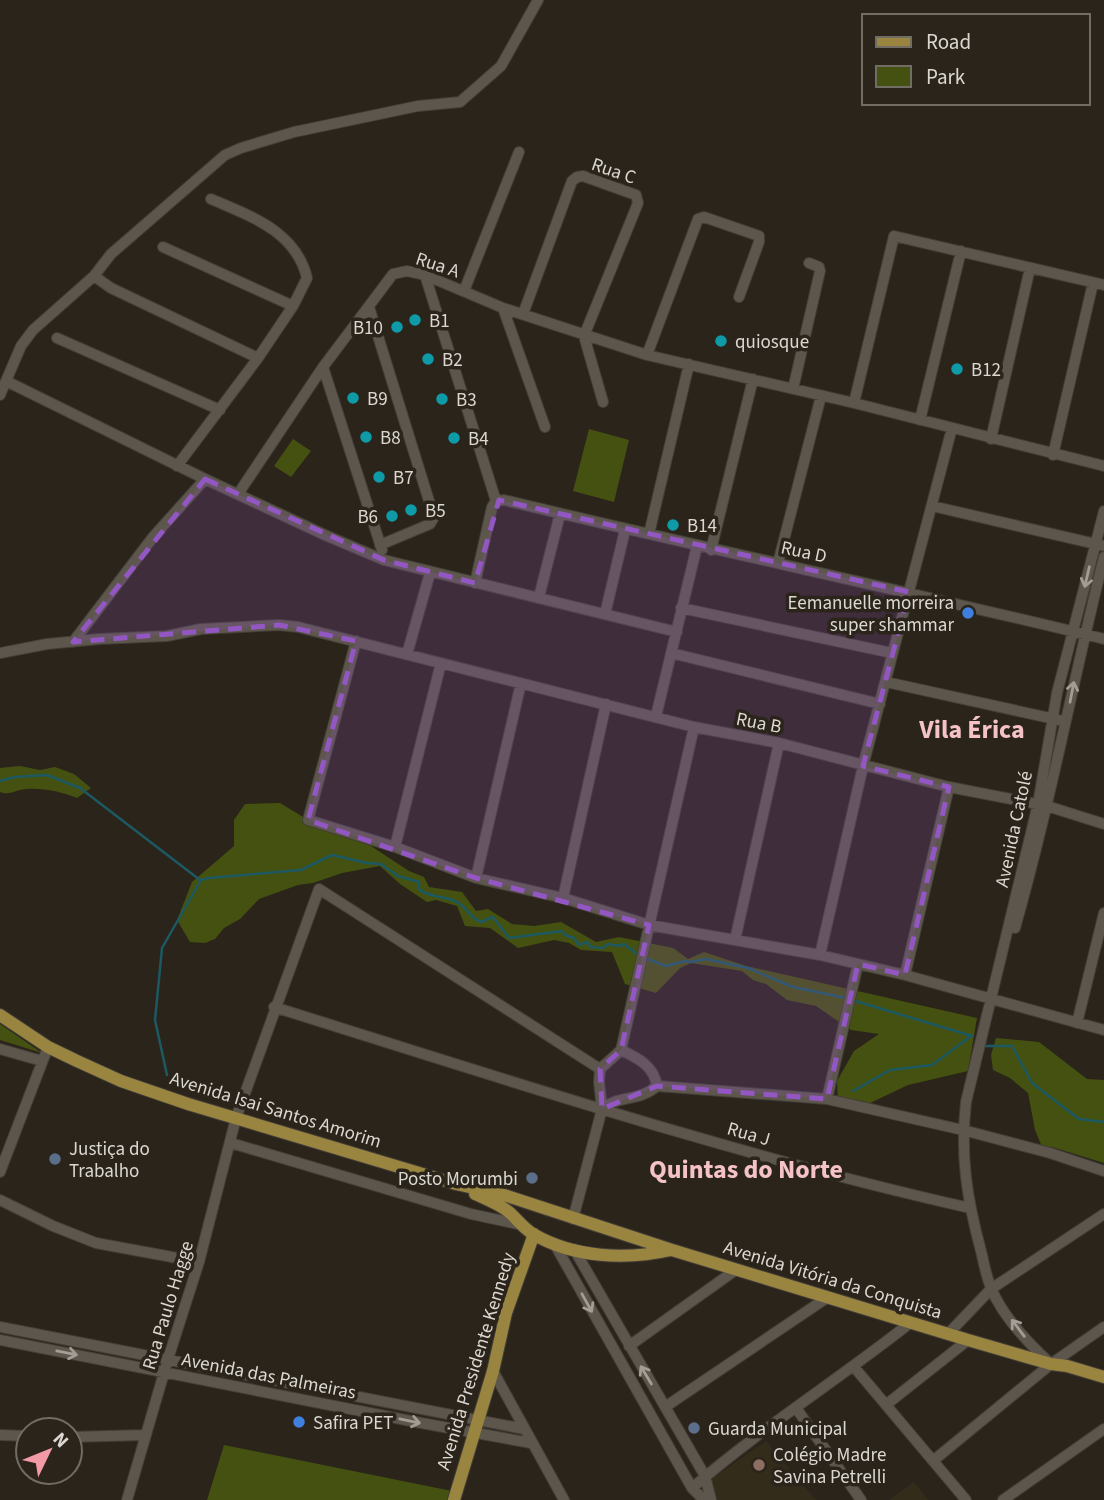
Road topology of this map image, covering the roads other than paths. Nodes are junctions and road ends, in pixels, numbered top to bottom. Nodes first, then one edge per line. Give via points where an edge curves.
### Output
1 (538, 0) edge
2 (519, 152) dead end
3 (211, 199) dead end
4 (163, 247) dead end
5 (961, 251) junction
6 (809, 263) dead end
7 (1030, 268) junction
8 (425, 275) junction
9 (94, 276) junction
10 (1099, 284) edge
11 (464, 291) junction
12 (739, 297) dead end
13 (293, 306) junction
14 (369, 307) junction
15 (503, 308) junction
16 (523, 314) junction
17 (584, 336) junction
18 (57, 338) dead end
19 (647, 355) junction
20 (258, 358) junction
21 (688, 365) junction
22 (323, 367) junction
23 (753, 379) junction
24 (6, 381) junction
25 (793, 389) junction
26 (0, 394) edge
27 (821, 396) junction
28 (603, 402) dead end
29 (854, 403) junction
30 (220, 410) junction
31 (920, 420) junction
32 (545, 427) dead end
33 (952, 428) junction
34 (991, 439) junction
35 (1053, 455) junction
36 (177, 466) junction
37 (1104, 466) edge
38 (205, 479) junction
39 (238, 494) junction
40 (496, 501) junction
41 (932, 506) junction
42 (1104, 511) edge
43 (560, 514) junction
44 (625, 530) junction
45 (649, 534) junction
46 (380, 545) junction
47 (1099, 545) edge
48 (697, 546) junction
49 (711, 550) junction
50 (1104, 556) edge
51 (384, 560) junction
52 (778, 564) junction
53 (430, 573) junction
54 (475, 583) junction
55 (909, 592) junction
56 (538, 597) junction
57 (681, 608) junction
58 (605, 614) junction
59 (677, 632) junction
60 (1079, 633) junction
61 (1104, 639) edge
62 (356, 641) junction
63 (74, 642) junction
64 (0, 653) edge
65 (671, 653) junction
66 (892, 653) junction
67 (407, 654) junction
68 (441, 663) junction
69 (521, 682) junction
70 (886, 682) junction
71 (606, 704) junction
72 (880, 704) junction
73 (656, 716) junction
74 (1052, 718) junction
75 (1065, 721) junction
76 (694, 727) junction
77 (779, 743) junction
78 (863, 766) junction
79 (949, 787) junction
80 (1043, 805) junction
81 (1104, 824) edge
82 (395, 847) junction
83 (476, 878) junction
84 (563, 898) junction
85 (1104, 913) edge
86 (649, 925) junction
87 (735, 940) junction
88 (820, 955) junction
89 (858, 964) junction
90 (905, 975) junction
91 (993, 995) junction
92 (274, 1007) junction
93 (0, 1015) edge
94 (1077, 1023) junction
95 (1104, 1030) edge
96 (48, 1047) junction
97 (0, 1049) edge
98 (621, 1050) junction
99 (42, 1061) junction
100 (600, 1069) junction
101 (657, 1086) junction
102 (827, 1099) junction
103 (602, 1109) junction
104 (236, 1118) junction
105 (963, 1130) junction
106 (231, 1143) junction
107 (1104, 1171) edge
108 (0, 1172) edge
109 (456, 1184) junction
110 (0, 1200) edge
111 (535, 1205) junction
112 (970, 1208) junction
113 (553, 1211) joint
114 (1104, 1214) edge
115 (573, 1219) junction
116 (527, 1229) junction
117 (554, 1243) junction
118 (574, 1249) junction
119 (672, 1250) junction
120 (199, 1262) junction
121 (737, 1269) junction
122 (991, 1289) junction
123 (828, 1297) junction
124 (910, 1323) junction
125 (0, 1326) edge
126 (1104, 1327) edge
127 (948, 1334) junction
128 (0, 1340) edge
129 (968, 1340) junction
130 (629, 1346) junction
131 (168, 1359) junction
132 (1051, 1364) junction
133 (854, 1367) junction
134 (493, 1371) junction
135 (165, 1373) junction
136 (1104, 1377) edge
137 (887, 1404) junction
138 (665, 1407) junction
139 (796, 1408) junction
140 (475, 1427) junction
141 (524, 1429) junction
142 (1104, 1429) edge
143 (145, 1435) junction
144 (84, 1437) edge
145 (531, 1443) junction
146 (934, 1460) junction
147 (705, 1476) junction
148 (692, 1488) junction
149 (127, 1500) edge
150 (454, 1500) edge
151 (564, 1500) edge
152 (704, 1500) edge
153 (711, 1500) edge
154 (861, 1500) edge
155 (966, 1500) edge
156 (1003, 1500) edge

1 - 9 street via 500,66 465,99 294,132 231,151 111,254
2 - 11 street
3 - 13 street via 275,229 291,247 307,278
4 - 13 street
5 - 7 street
5 - 29 street via 894,236
5 - 31 street
6 - 25 street via 820,271
7 - 10 street
7 - 34 street
8 - 11 street, Rua A
8 - 14 street, Rua A via 393,274
8 - 40 street
9 - 20 street
9 - 24 street via 26,338
10 - 35 street
11 - 15 street, Rua A
12 - 19 street via 759,236 704,217 698,219
13 - 20 street
14 - 22 street, Rua A
14 - 46 street via 434,517 430,524
15 - 16 street, Rua A
15 - 32 street
16 - 17 street, Rua A
16 - 17 street, Rua C via 572,181 583,176 636,195 639,201
17 - 19 street, Rua A
17 - 28 street
18 - 30 street
19 - 21 street, Rua A
20 - 30 street
21 - 23 street, Rua A
21 - 45 street
22 - 39 street, Rua A
22 - 46 street
23 - 25 street, Rua A
23 - 49 street
24 - 26 street
24 - 36 street
25 - 27 street, Rua A
27 - 29 street, Rua A
27 - 52 street
29 - 31 street, Rua A
30 - 36 street
31 - 33 street, Rua A
33 - 34 street, Rua A
33 - 41 street
34 - 35 street, Rua A
35 - 37 street, Rua A
36 - 38 street
38 - 39 street
38 - 63 street via 145,547
39 - 51 street
40 - 43 street, Rua D
40 - 54 street
41 - 47 street
41 - 55 street
42 - 47 street, Avenida Catolé
43 - 44 street, Rua D
43 - 56 street
44 - 45 street, Rua D
44 - 58 street
45 - 48 street, Rua D
46 - 51 street
47 -> 60 street, Avenida Catolé
48 - 49 street, Rua D
48 - 57 street
49 - 52 street, Rua D
50 - 60 street, Avenida Catolé
51 - 53 street
52 - 55 street, Rua D
53 - 54 street
53 - 67 street
54 - 56 street
55 - 60 street, Rua D
55 - 66 street
56 - 58 street
57 - 59 street
57 - 66 street
58 - 59 street
59 - 65 street
60 - 61 street, Rua D
60 - 74 street, Avenida Catolé
75 -> 60 street, Avenida Catolé
62 - 63 street, Rua B via 279,625
62 - 67 street, Rua B
62 - 82 street via 308,820
63 - 64 street, Rua B
65 - 72 street
65 - 73 street
66 - 70 street
67 - 68 street, Rua B
68 - 69 street, Rua B
68 - 82 street
69 - 71 street, Rua B
69 - 83 street
70 - 72 street
70 - 74 street
71 - 73 street, Rua B
71 - 84 street
72 - 78 street
73 - 76 street, Rua B
74 - 75 street
74 - 80 street, Avenida Catolé
75 - 80 street, Avenida Catolé
76 - 77 street, Rua B
76 - 86 street
77 - 78 street, Rua B
77 - 87 street
78 - 79 street, Rua B
78 - 88 street
79 - 80 street, Rua B
79 - 90 street
80 - 81 street, Rua B
80 - 91 street, Avenida Catolé via 1003,974
82 - 83 street
83 - 84 street
84 - 86 street
85 - 94 street
86 - 87 street
86 - 98 street
87 - 88 street
88 - 89 street
89 - 90 street
89 - 102 street
90 - 91 street
91 - 94 street
91 - 105 street, Avenida Catolé
92 - 100 street, Rua Paulo Hagge via 319,889
92 - 103 street, Rua J
92 - 104 street, Rua Paulo Hagge
93 - 96 main road, Avenida Isai Santos Amorim
94 - 95 street
96 - 99 street
96 - 104 main road, Avenida Isai Santos Amorim via 121,1081
97 - 99 street
98 - 100 street
98 - 101 street via 648,1067
99 - 108 street
100 - 103 street
101 - 102 street
101 - 103 street via 640,1097 610,1102
102 - 105 street
103 - 112 street, Rua J via 888,1190
103 - 115 street
104 - 106 street, Rua Paulo Hagge
104 - 109 main road, Avenida Isai Santos Amorim
105 - 107 street
105 - 112 street, Avenida Catolé
106 - 116 street
106 - 120 street, Rua Paulo Hagge
109 - 111 main road, Avenida Isai Santos Amorim
109 - 116 main road via 506,1210
110 - 120 street via 96,1243
111 - 113 main road, Avenida Isai Santos Amorim
111 - 116 main road, Avenida Presidente Kennedy
112 - 122 street, Avenida Catolé
113 - 115 main road, Avenida Vitória da Conquista
114 - 122 street
115 - 119 main road, Avenida Vitória da Conquista
116 - 117 main road
116 - 134 main road, Avenida Presidente Kennedy
117 - 118 main road
117 -> 148 street
118 - 119 main road via 616,1256
118 - 130 street
119 - 121 main road, Avenida Vitória da Conquista
120 - 131 street, Rua Paulo Hagge
121 - 123 main road, Avenida Vitória da Conquista
121 - 130 street
122 - 127 street
132 -> 122 street via 1027,1340
123 - 124 main road, Avenida Vitória da Conquista
123 - 138 street
124 - 127 main road, Avenida Vitória da Conquista
124 - 133 street
125 - 131 street, Avenida das Palmeiras
126 - 132 street
127 - 129 main road, Avenida Vitória da Conquista
128 -> 135 street, Avenida das Palmeiras
129 - 132 main road, Avenida Vitória da Conquista
129 - 137 street
138 -> 130 street
131 - 135 street, Rua Paulo Hagge
131 - 140 street, Avenida das Palmeiras
132 - 136 main road, Avenida Vitória da Conquista
132 - 146 street
133 - 137 street
133 - 139 street
134 - 140 main road, Avenida Presidente Kennedy
134 - 141 street
135 -> 140 street, Avenida das Palmeiras
135 - 143 street, Rua Paulo Hagge
137 - 146 street
138 - 147 street
139 - 147 street
139 - 154 street
140 - 141 street, Avenida das Palmeiras
140 - 145 street, Avenida das Palmeiras
140 - 150 main road, Avenida Presidente Kennedy
141 - 145 street
142 - 156 street
143 - 144 street
143 - 149 street, Rua Paulo Hagge
145 - 151 street
146 - 155 street
147 - 148 street
147 - 153 street
148 - 152 street

